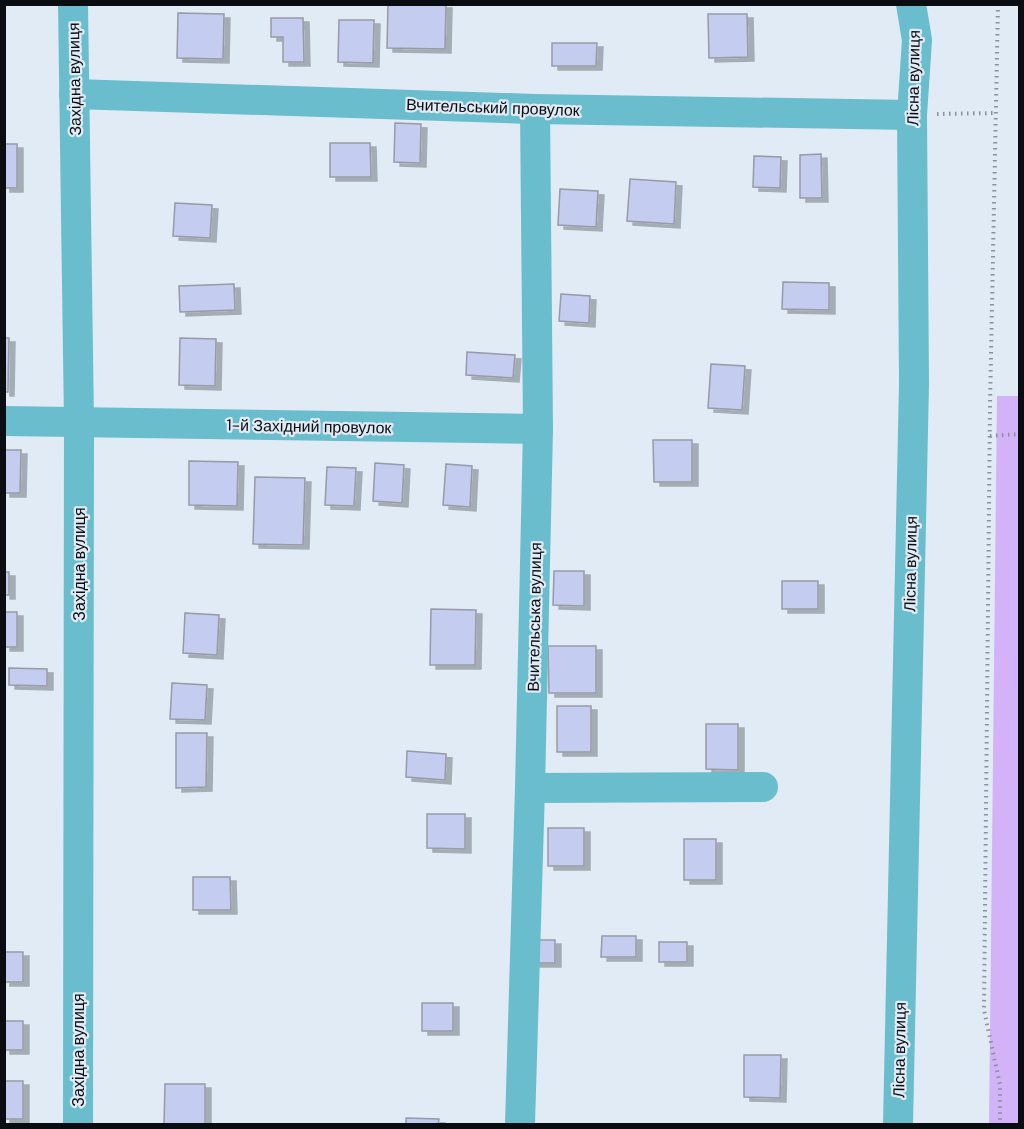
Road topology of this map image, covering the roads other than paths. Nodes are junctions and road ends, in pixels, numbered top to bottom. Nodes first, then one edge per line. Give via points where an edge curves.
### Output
1 (74, 4) edge
2 (911, 4) edge
3 (74, 94) junction
4 (535, 109) junction
5 (912, 115) junction
6 (4, 421) edge
7 (79, 423) junction
8 (538, 429) junction
9 (763, 787) dead end
10 (530, 788) junction
11 (78, 1125) edge
12 (520, 1125) edge
13 (898, 1125) edge

1 - 3 street, Західна вулиця
2 - 5 street, Лісна вулиця via 917,40
3 - 4 street, Вчительський провулок
3 - 7 street, Західна вулиця
4 - 5 street, Вчительський провулок
4 - 8 street, Вчительська вулиця
5 - 13 street, Лісна вулиця via 914,384
6 - 7 street, 1-й Західний провулок
7 - 8 street, 1-й Західний провулок
7 - 11 street, Західна вулиця
8 - 10 street, Вчительська вулиця
9 - 10 street
10 - 12 street, Вчительська вулиця

